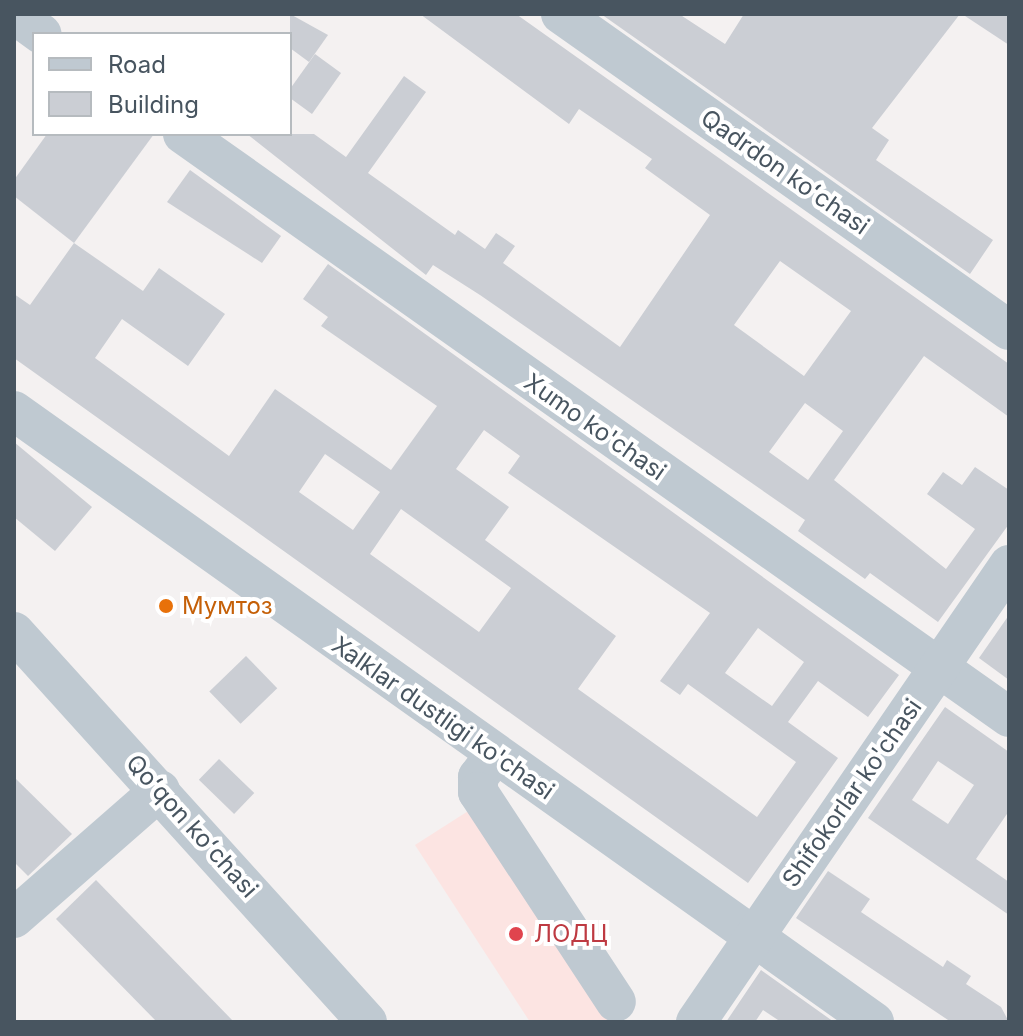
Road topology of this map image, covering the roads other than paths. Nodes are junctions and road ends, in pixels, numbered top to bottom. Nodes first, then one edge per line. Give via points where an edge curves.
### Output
1 (14, 14) edge
2 (561, 14) edge
3 (39, 32) edge
4 (186, 136) edge
5 (1009, 330) edge
6 (14, 411) edge
7 (1009, 565) edge
8 (14, 632) edge
9 (937, 669) junction
10 (1004, 711) edge
11 (495, 754) junction
12 (160, 790) junction
13 (14, 918) edge
14 (754, 936) junction
15 (616, 1002) dead end
16 (367, 1022) edge
17 (696, 1022) edge
18 (874, 1022) edge

1 - 3 street
2 - 5 street, Qadrdon koʻchasi
4 - 9 street, Xumo ko'chasi
6 - 11 street, Xalklar dustligi ko'chasi
7 - 9 street, Shifokorlar ko'chasi
8 - 12 street, Qoʻqon koʻchasi
9 - 10 street, Xumo ko'chasi
9 - 14 street, Shifokorlar ko'chasi
11 - 14 street, Xalklar dustligi ko'chasi
11 - 15 street via 478,777 478,792
12 - 13 street
12 - 16 street, Qoʻqon koʻchasi
14 - 17 street, Shifokorlar ko'chasi
14 - 18 street, Xalklar dustligi ko'chasi

